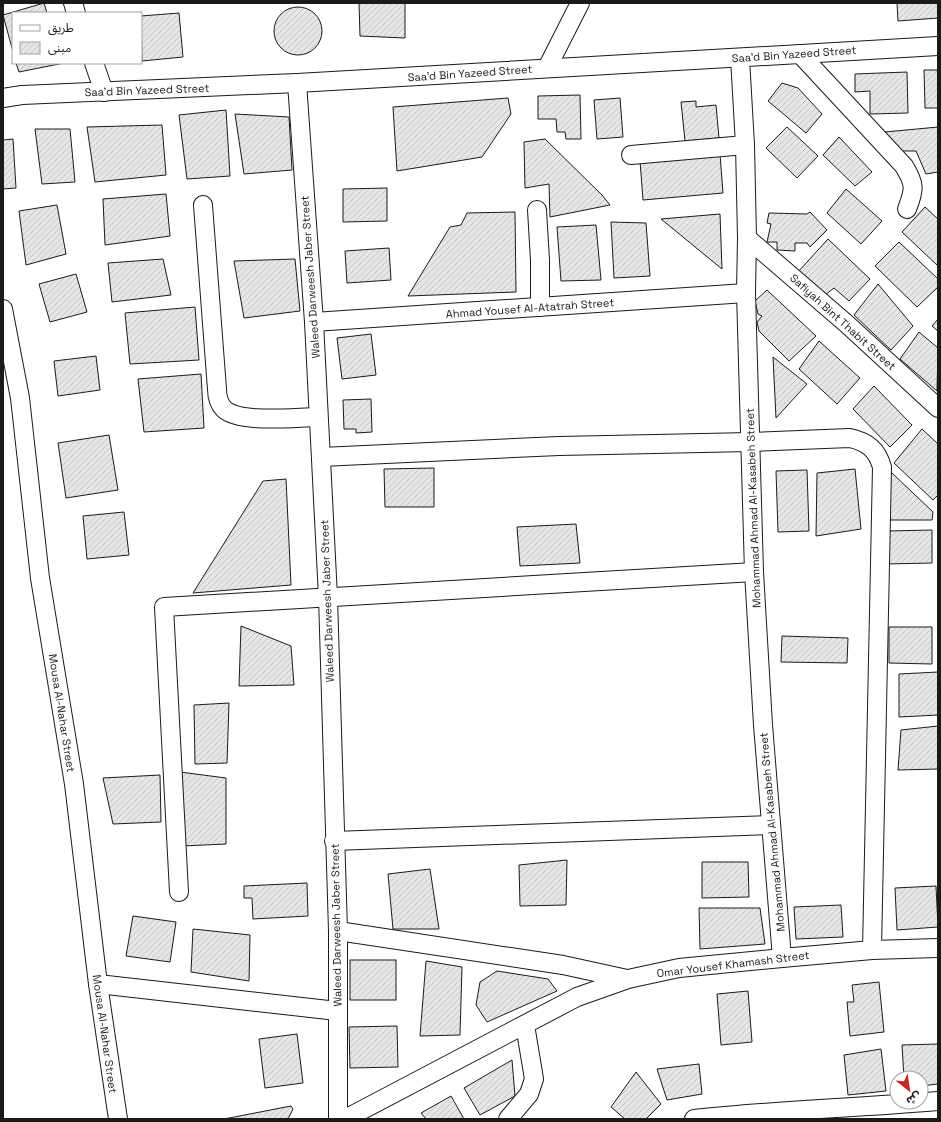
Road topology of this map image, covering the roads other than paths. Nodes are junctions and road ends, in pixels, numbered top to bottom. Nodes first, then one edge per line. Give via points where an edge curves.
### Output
1 (580, 3) edge
2 (938, 46) edge
3 (800, 54) junction
4 (740, 58) junction
5 (94, 64) edge
6 (547, 68) junction
7 (297, 83) junction
8 (104, 92) junction
9 (3, 98) edge
10 (745, 145) junction
11 (631, 155) dead end
12 (203, 204) dead end
13 (907, 208) dead end
14 (537, 210) dead end
15 (747, 238) junction
16 (746, 293) junction
17 (540, 307) junction
18 (3, 308) edge
19 (314, 322) junction
20 (938, 408) edge
21 (318, 417) junction
22 (750, 442) junction
23 (321, 457) junction
24 (754, 572) junction
25 (328, 597) junction
26 (771, 825) junction
27 (334, 841) junction
28 (178, 892) dead end
29 (338, 931) junction
30 (938, 948) edge
31 (872, 950) junction
32 (782, 958) junction
33 (628, 979) junction
34 (98, 984) junction
35 (337, 1011) junction
36 (525, 1025) junction
37 (938, 1101) edge
38 (118, 1119) edge
39 (338, 1119) edge
40 (345, 1119) edge
41 (508, 1119) edge
42 (694, 1119) edge

1 - 6 street
2 - 3 street, Saa'd Bin Yazeed Street
3 - 4 street, Saa'd Bin Yazeed Street
3 - 13 street via 904,166 914,187
4 - 6 street, Saa'd Bin Yazeed Street
4 - 10 street, Mohammad Ahmad Al-Kasabeh Street
5 - 8 street
6 - 7 street, Saa'd Bin Yazeed Street
7 - 8 street, Saa'd Bin Yazeed Street
7 - 19 street, Waleed Darweesh Jaber Street
8 - 9 street, Saa'd Bin Yazeed Street
10 - 11 street
10 - 15 street, Mohammad Ahmad Al-Kasabeh Street
12 - 21 street via 217,389 221,405 231,413 245,417
14 - 17 street
15 - 16 street, Mohammad Ahmad Al-Kasabeh Street
15 - 20 street, Safiyah Bint Thabit Street via 848,325
16 - 17 street, Ahmad Yousef Al-Atatrah Street
16 - 22 street, Mohammad Ahmad Al-Kasabeh Street
17 - 19 street, Ahmad Yousef Al-Atatrah Street
18 - 34 street, Mousa Al-Nahar Street via 20,398 40,578 74,784
19 - 21 street, Waleed Darweesh Jaber Street
21 - 23 street, Waleed Darweesh Jaber Street
22 - 23 street via 559,446
22 - 24 street, Mohammad Ahmad Al-Kasabeh Street
22 - 31 street via 850,438 861,440 879,457 882,467
23 - 25 street, Waleed Darweesh Jaber Street
24 - 25 street
24 - 26 street, Mohammad Ahmad Al-Kasabeh Street
25 - 27 street, Waleed Darweesh Jaber Street
25 - 28 street via 164,607
26 - 27 street
26 - 32 street, Mohammad Ahmad Al-Kasabeh Street
27 - 29 street, Waleed Darweesh Jaber Street
29 - 33 street via 563,965
29 - 35 street, Waleed Darweesh Jaber Street
30 - 31 street, Omar Yousef Khamash Street
31 - 32 street, Omar Yousef Khamash Street
32 - 33 street, Omar Yousef Khamash Street via 679,968
33 - 36 street, Omar Yousef Khamash Street via 577,997
34 - 35 street
34 - 38 street, Mousa Al-Nahar Street
35 - 39 street, Waleed Darweesh Jaber Street
36 - 40 street, Omar Yousef Khamash Street
36 - 41 street via 534,1079 529,1094
37 - 42 street

